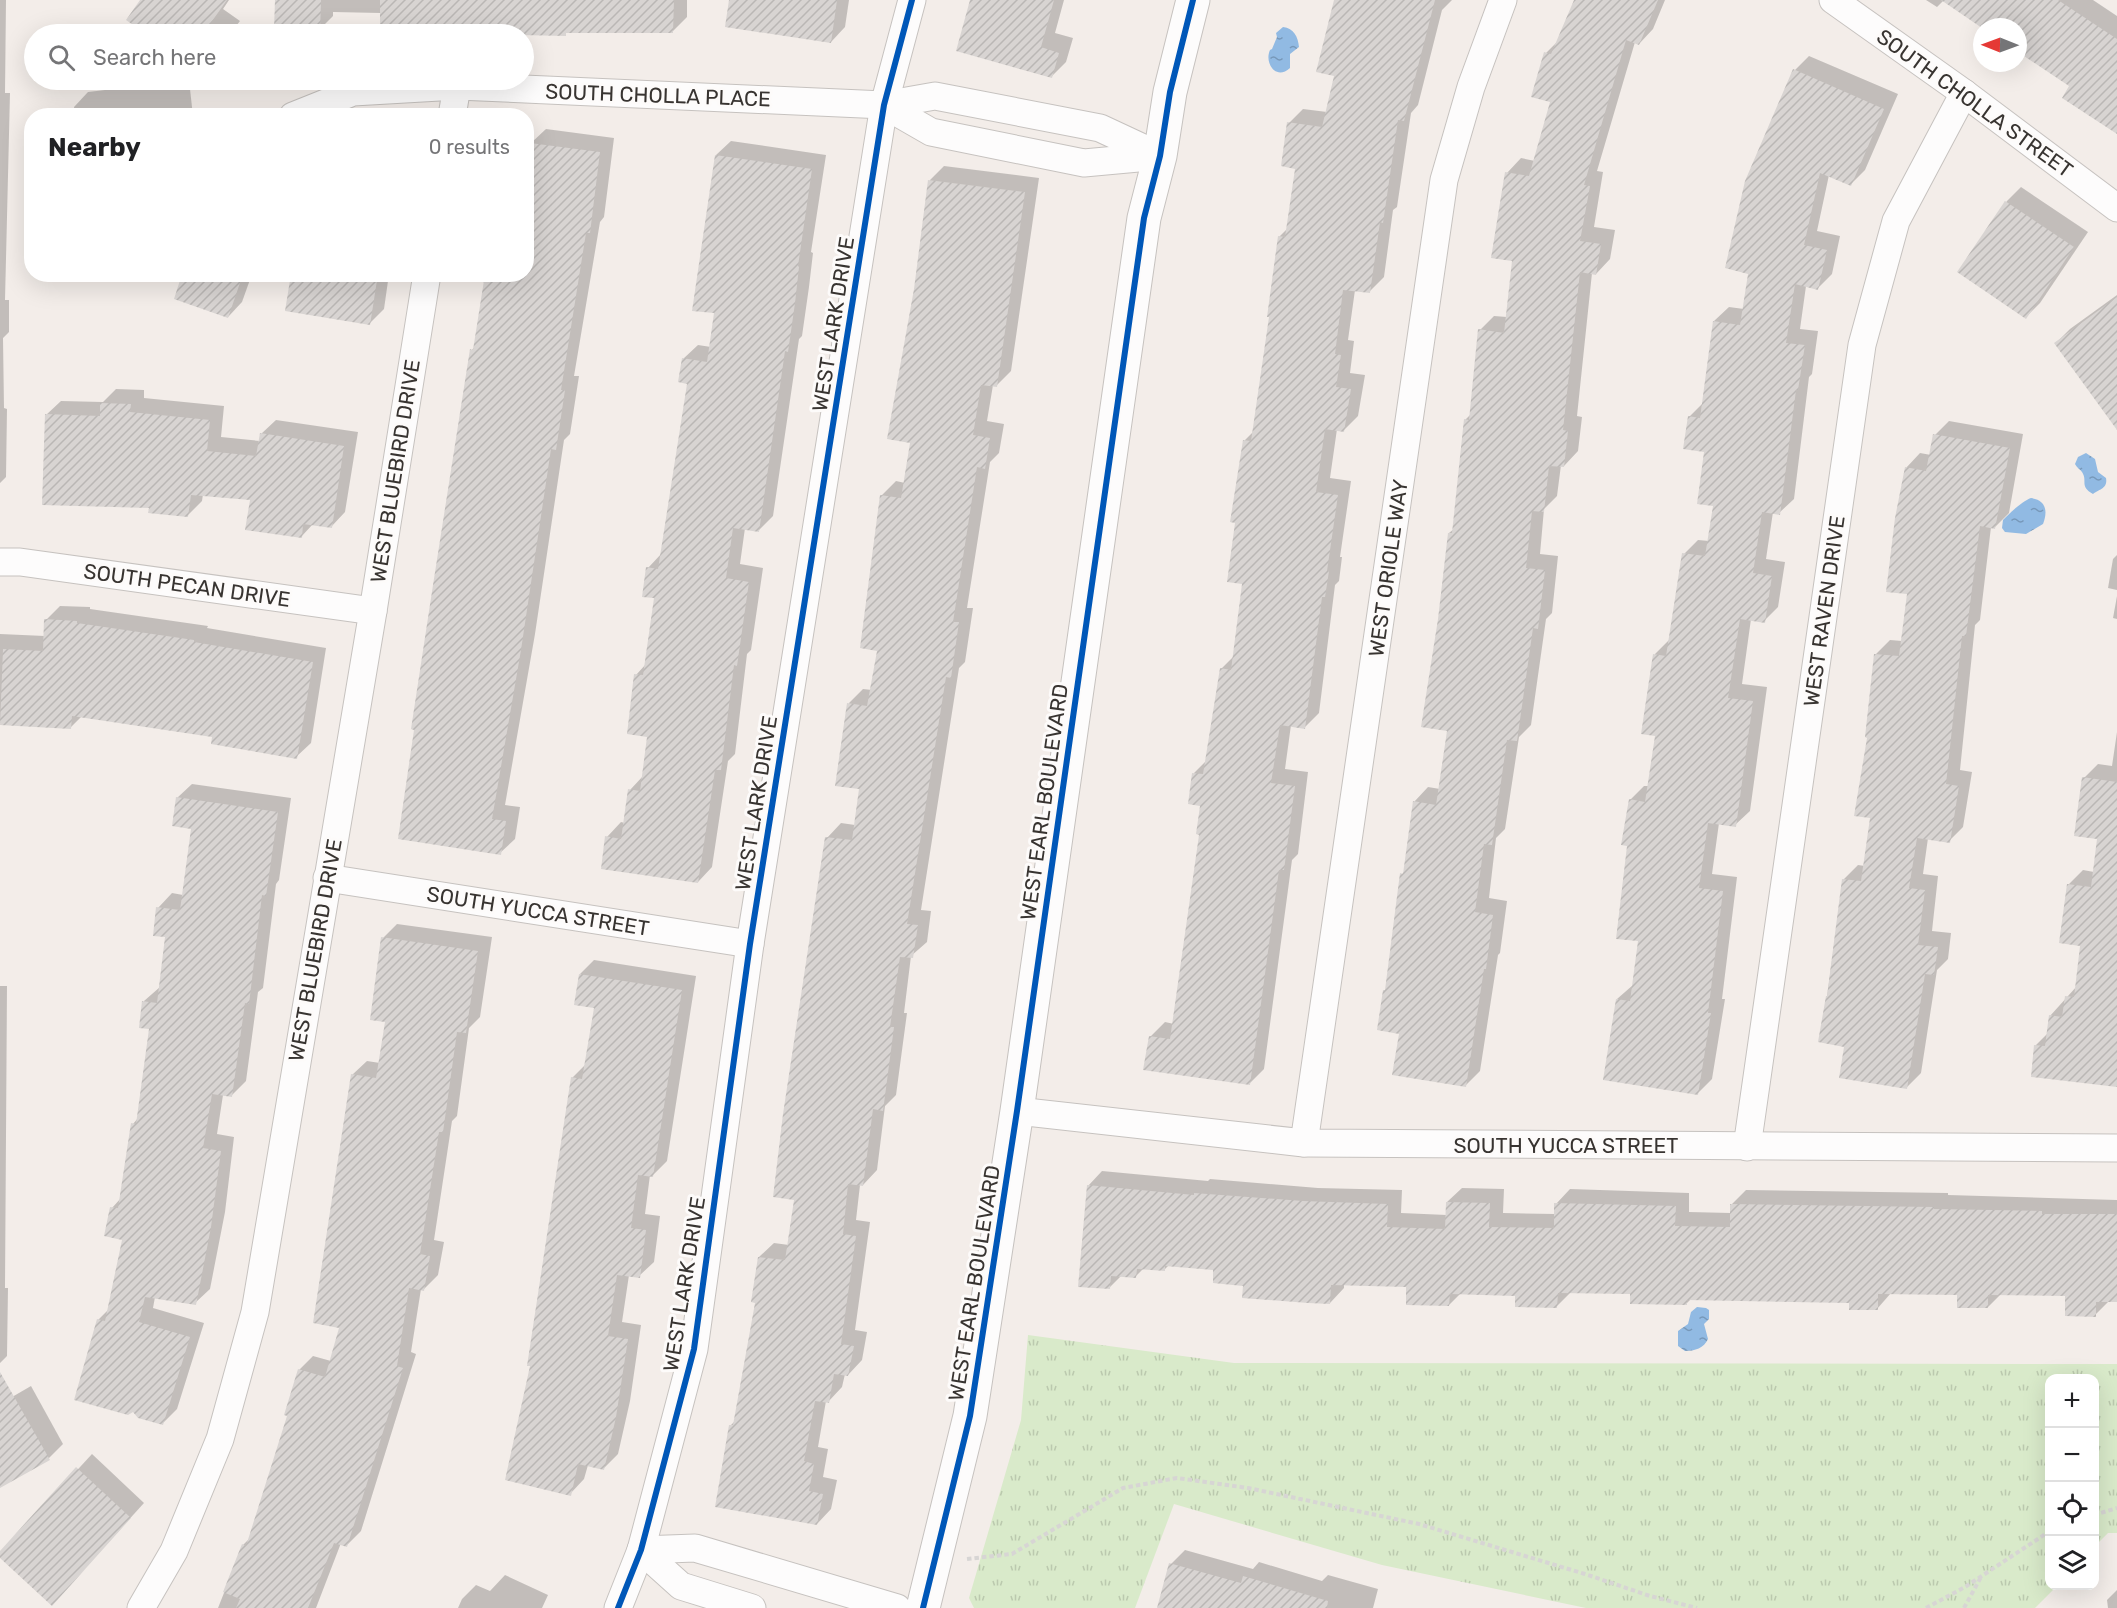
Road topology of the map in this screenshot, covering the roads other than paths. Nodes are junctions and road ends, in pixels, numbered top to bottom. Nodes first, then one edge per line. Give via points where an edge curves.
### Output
1 (912, 0) edge
2 (1193, 0) edge
3 (1503, 0) edge
4 (1833, 0) edge
5 (534, 89) edge
6 (388, 90) edge
7 (456, 90) edge
8 (1964, 93) junction
9 (884, 105) junction
10 (313, 108) edge
11 (453, 108) edge
12 (1160, 156) junction
13 (2117, 208) edge
14 (426, 282) edge
15 (0, 562) edge
16 (373, 611) junction
17 (327, 878) junction
18 (750, 944) junction
19 (1017, 1110) junction
20 (1304, 1143) junction
21 (1747, 1147) junction
22 (2117, 1148) edge
23 (641, 1550) junction
24 (141, 1608) edge
25 (618, 1608) edge
26 (752, 1608) edge
27 (897, 1608) edge
28 (923, 1608) edge

1 - 9 street, WEST LARK DRIVE
2 - 12 street, WEST EARL BOULEVARD via 1170,92
3 - 20 street, WEST ORIOLE WAY via 1471,87 1444,180
4 - 8 street, SOUTH CHOLLA STREET
5 - 9 street, SOUTH CHOLLA PLACE
6 - 10 street, SOUTH CHOLLA PLACE via 353,92
7 - 11 street
8 - 13 street, SOUTH CHOLLA STREET
8 - 21 street, WEST RAVEN DRIVE via 1896,221 1862,345
9 - 12 street, SOUTH CHOLLA PLACE via 935,96 1100,128
9 - 12 street, SOUTH CHOLLA PLACE via 931,132 1084,164
9 - 18 street, WEST LARK DRIVE
12 - 19 street, WEST EARL BOULEVARD via 1144,218
14 - 16 street, WEST BLUEBIRD DRIVE
15 - 16 street, SOUTH PECAN DRIVE
16 - 17 street, WEST BLUEBIRD DRIVE
17 - 18 street, SOUTH YUCCA STREET
17 - 24 street, WEST BLUEBIRD DRIVE via 255,1312 220,1439 174,1551
18 - 23 street, WEST LARK DRIVE via 694,1349
19 - 20 street, SOUTH YUCCA STREET
19 - 28 street, WEST EARL BOULEVARD via 970,1416
20 - 21 street, SOUTH YUCCA STREET
21 - 22 street, SOUTH YUCCA STREET
23 - 25 street, WEST LARK DRIVE
23 - 26 street via 681,1586
23 - 27 street via 695,1548

